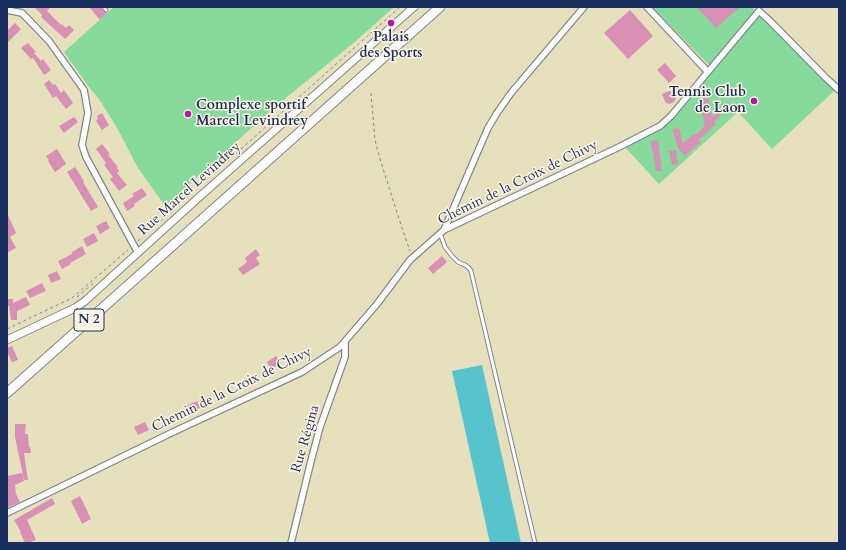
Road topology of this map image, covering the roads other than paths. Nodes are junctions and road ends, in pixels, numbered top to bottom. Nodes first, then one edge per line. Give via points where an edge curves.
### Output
1 (414, 7) edge
2 (440, 7) edge
3 (584, 7) edge
4 (647, 7) edge
5 (7, 10) edge
6 (708, 72) junction
7 (839, 90) edge
8 (442, 231) junction
9 (138, 252) junction
10 (7, 340) edge
11 (345, 342) junction
12 (7, 393) edge
13 (7, 513) edge
14 (291, 543) edge
15 (535, 543) edge

1 - 9 street, Rue Marcel Levindrey
2 - 12 main road, N 2
3 - 8 street via 497,113
4 - 6 street
5 - 9 street via 22,13 49,42 84,90 88,113 82,145 86,157
6 - 7 street, Chemin de la Croix de Chivy via 759,11
6 - 8 street, Chemin de la Croix de Chivy via 660,126
8 - 11 street, Chemin de la Croix de Chivy via 410,260
8 - 15 lane via 445,247 458,262 471,271
9 - 10 street, Rue Marcel Levindrey via 75,308
11 - 13 street, Chemin de la Croix de Chivy via 302,372
11 - 14 street, Rue Régina via 346,357 320,427

